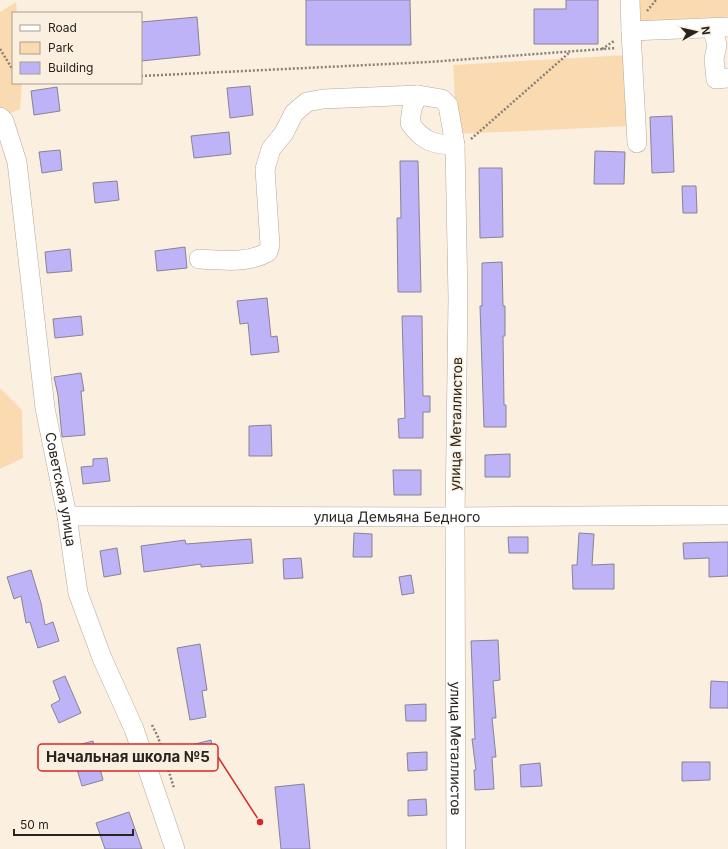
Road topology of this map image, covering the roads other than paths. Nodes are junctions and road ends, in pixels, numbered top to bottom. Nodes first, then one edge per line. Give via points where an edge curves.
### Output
1 (630, 0) edge
2 (720, 27) edge
3 (631, 39) junction
4 (728, 78) edge
5 (418, 95) junction
6 (0, 117) edge
7 (637, 143) dead end
8 (455, 145) junction
9 (199, 258) dead end
10 (728, 515) edge
11 (67, 516) junction
12 (455, 516) junction
13 (175, 849) edge
14 (456, 849) edge

1 - 3 street
2 - 3 street
2 - 4 street via 714,58 716,79
3 - 7 street
5 - 8 street, улица Металлистов via 442,99 448,104
5 - 8 street via 412,108 410,123 417,134 437,145
5 - 9 street, улица Металлистов via 323,99 308,102 294,113 284,133 271,149 265,169 270,245 268,252 262,256 234,261
6 - 11 street, Советская улица via 4,121 16,162 45,408
8 - 12 street, улица Металлистов via 458,298
10 - 12 street, улица Демьяна Бедного
11 - 12 street, улица Демьяна Бедного
11 - 13 street, Советская улица via 78,593 102,658 134,729
12 - 14 street, улица Металлистов

